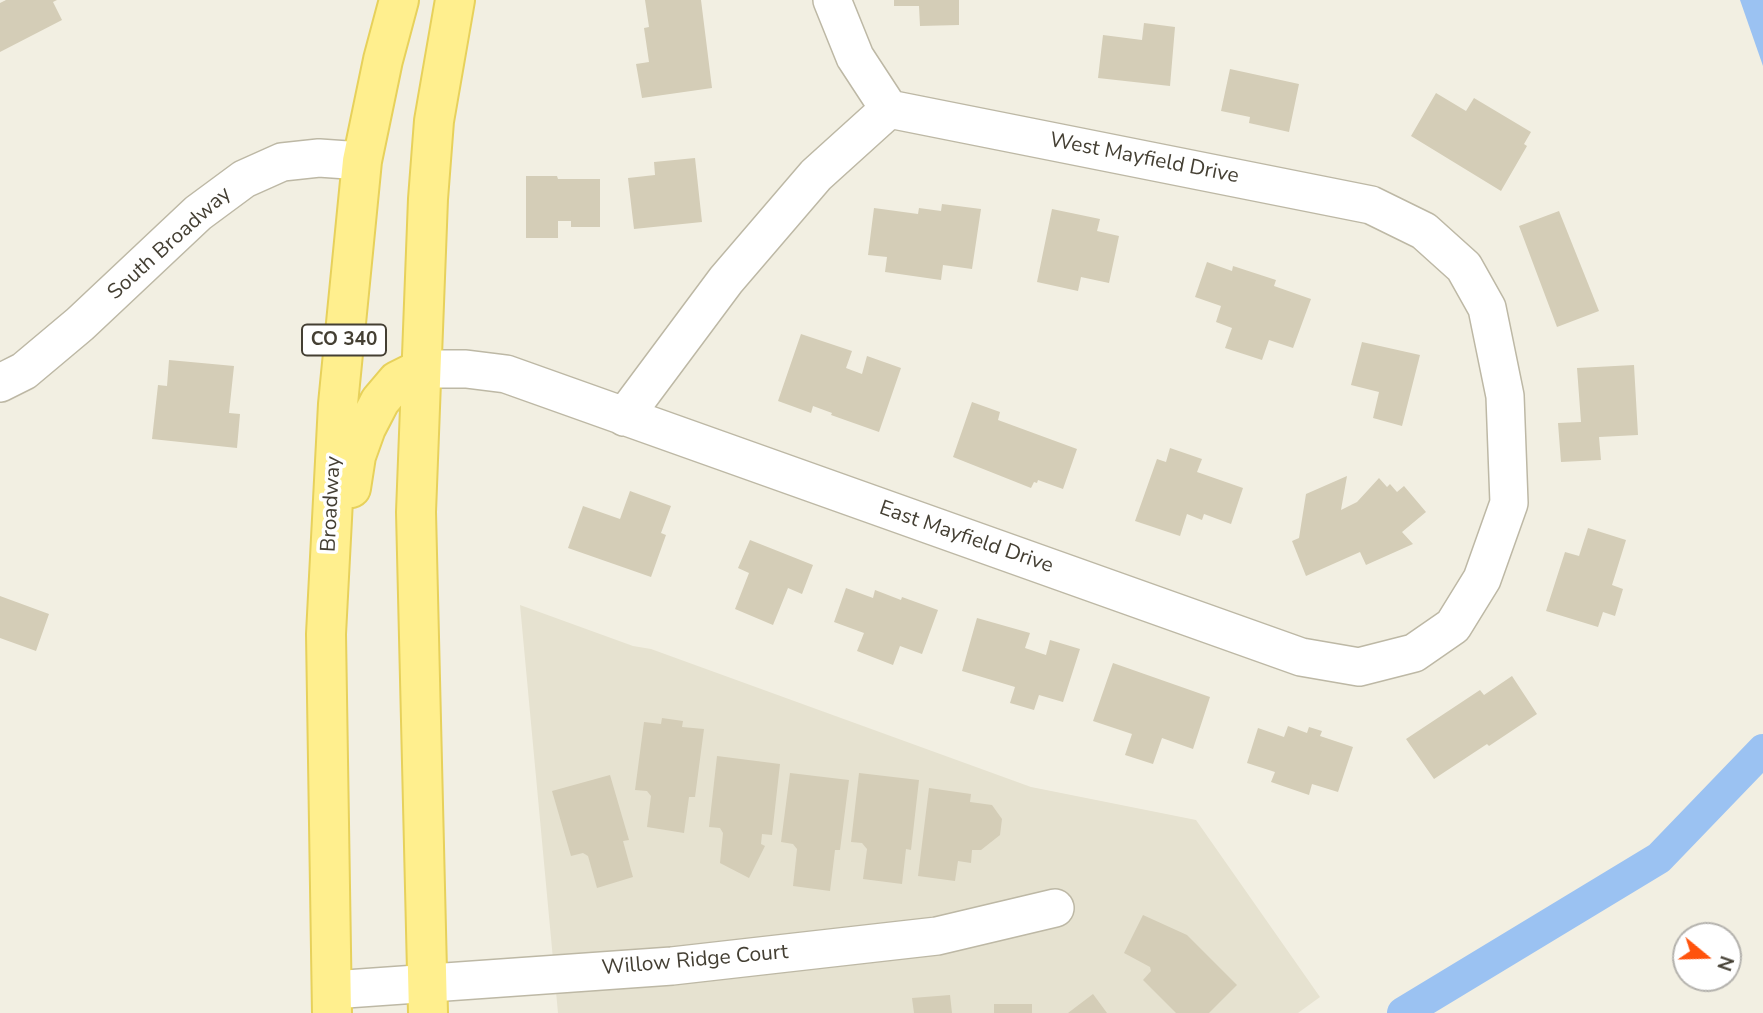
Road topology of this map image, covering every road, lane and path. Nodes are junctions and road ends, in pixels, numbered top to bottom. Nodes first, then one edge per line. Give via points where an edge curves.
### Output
1 (399, 0) edge
2 (456, 0) edge
3 (832, 0) edge
4 (889, 109) junction
5 (362, 161) junction
6 (421, 369) junction
7 (0, 383) edge
8 (624, 418) junction
9 (1482, 579) joint
10 (327, 684) junction
11 (1055, 908) dead end
12 (428, 998) edge
13 (332, 1002) edge

1 - 5 main road, Broadway / CO 340
2 - 6 main road via 434,121
3 - 4 street via 855,57
4 - 8 street via 816,175 726,280
4 - 9 street, West Mayfield Drive via 1371,205 1423,231 1464,267 1487,308 1506,396 1509,503
5 - 7 street, South Broadway via 319,158 282,162 244,178 198,213 80,324 23,371
5 - 10 main road, Broadway / CO 340 via 338,404
6 - 8 street, East Mayfield Drive via 506,374
6 - 10 main road via 397,381 380,401 356,456
6 - 12 main road via 416,512
8 - 9 street, East Mayfield Drive via 1301,657 1359,667 1414,653 1453,626
10 - 13 main road, Broadway / CO 340
11 - 12 street, Willow Ridge Court via 937,936
12 - 13 street, Willow Ridge Court

